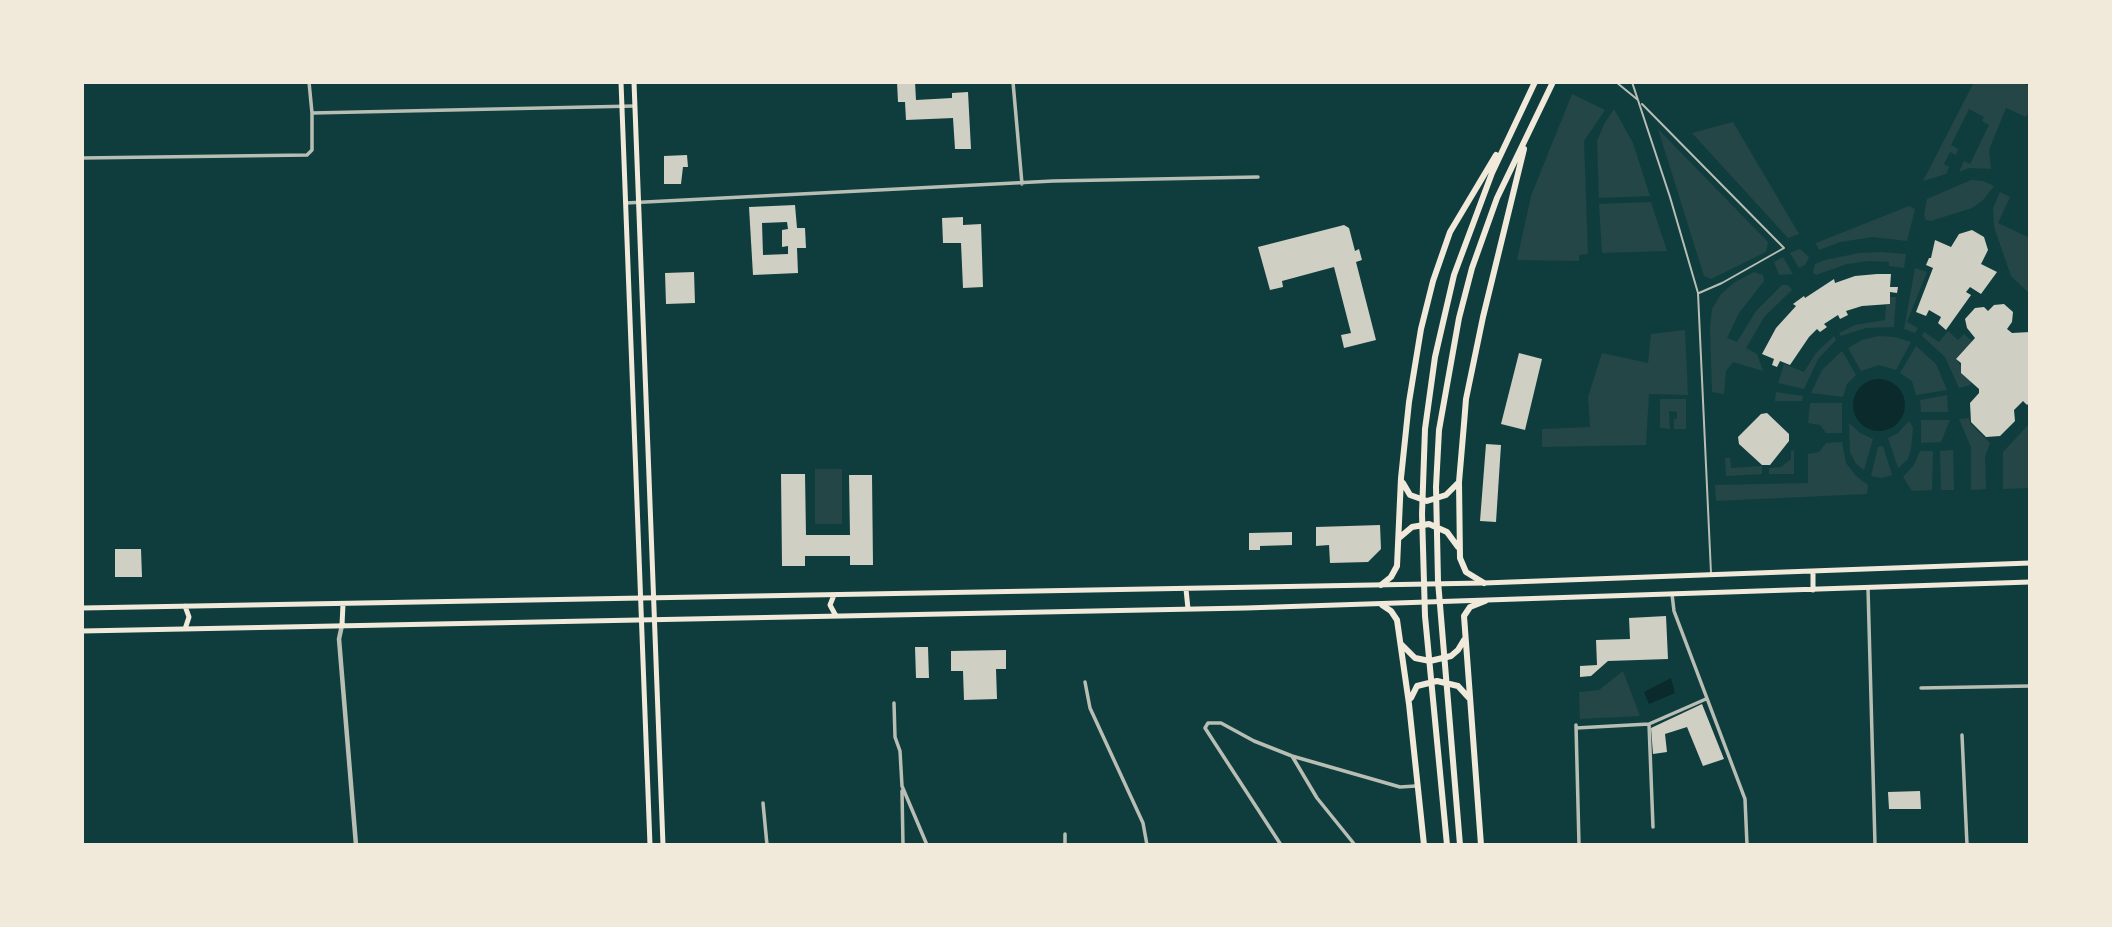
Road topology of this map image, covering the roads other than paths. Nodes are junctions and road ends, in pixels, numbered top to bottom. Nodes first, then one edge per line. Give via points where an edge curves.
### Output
1 (309, 82) edge
2 (621, 82) edge
3 (634, 82) edge
4 (1013, 82) edge
5 (1535, 82) edge
6 (1553, 82) edge
7 (1616, 82) edge
8 (1632, 82) edge
9 (1640, 101) junction
10 (635, 106) junction
11 (622, 107) junction
12 (312, 113) junction
13 (1511, 132) junction
14 (1527, 135) junction
15 (82, 158) edge
16 (1258, 177) dead end
17 (1022, 184) junction
18 (639, 202) junction
19 (626, 203) junction
20 (1698, 293) junction
21 (1401, 478) junction
22 (1459, 482) junction
23 (1398, 538) junction
24 (1459, 548) junction
25 (2030, 563) edge
26 (1813, 571) junction
27 (1712, 574) junction
28 (2030, 582) edge
29 (1484, 583) junction
30 (1381, 585) junction
31 (1868, 588) junction
32 (1186, 589) junction
33 (1813, 590) junction
34 (1672, 594) junction
35 (834, 595) junction
36 (655, 598) junction
37 (642, 599) junction
38 (1485, 601) junction
39 (343, 604) junction
40 (1381, 604) junction
41 (185, 606) junction
42 (82, 608) edge
43 (1188, 610) junction
44 (836, 616) junction
45 (642, 618) junction
46 (655, 618) junction
47 (342, 625) junction
48 (185, 629) junction
49 (82, 631) edge
50 (1465, 635) junction
51 (1400, 640) junction
52 (1085, 682) dead end
53 (2030, 686) edge
54 (1921, 688) dead end
55 (1470, 699) junction
56 (1706, 699) junction
57 (894, 703) dead end
58 (1409, 704) junction
59 (1649, 724) junction
60 (1962, 735) dead end
61 (1292, 756) junction
62 (902, 786) junction
63 (1416, 786) junction
64 (763, 803) dead end
65 (1653, 827) dead end
66 (1065, 834) dead end
67 (356, 845) edge
68 (650, 845) edge
69 (663, 845) edge
70 (766, 845) edge
71 (903, 845) edge
72 (927, 845) edge
73 (1065, 845) edge
74 (1147, 845) edge
75 (1281, 845) edge
76 (1355, 845) edge
77 (1424, 845) edge
78 (1447, 845) edge
79 (1460, 845) edge
80 (1481, 845) edge
81 (1579, 845) edge
82 (1747, 845) edge
83 (1875, 845) edge
84 (1967, 845) edge

1 - 12 street
2 - 11 main road
3 - 10 main road
4 - 17 street
5 - 13 highway
6 - 14 highway
7 - 9 lane
8 - 9 lane
9 - 20 lane
9 - 20 lane via 1784,248
10 - 11 street
10 - 18 main road
11 - 12 street
11 - 19 main road
12 - 15 street via 312,150 307,155
13 - 21 highway via 1462,210 1440,259 1416,358
13 - 78 highway via 1454,275 1429,393 1423,458 1425,616
14 - 22 highway via 1469,386
14 - 79 highway via 1488,219 1468,280 1443,401 1437,459 1440,613
16 - 17 street
17 - 18 street
18 - 19 street
18 - 36 main road
19 - 37 main road
20 - 27 lane
21 - 22 highway via 1410,495 1427,500 1446,495
21 - 23 highway
22 - 24 highway
23 - 24 highway via 1412,527 1429,524 1447,532
23 - 30 highway via 1395,572
24 - 29 highway via 1466,572
25 - 26 main road
26 - 27 main road
26 - 33 main road
27 - 29 main road
28 - 31 main road
29 - 30 main road
30 - 32 main road
31 - 33 main road
31 - 83 street
32 - 35 main road
32 - 43 main road
33 - 34 main road
34 - 38 main road
34 - 56 street
35 - 36 main road
35 - 44 main road via 830,605
36 - 37 main road
36 - 46 main road
37 - 39 main road
37 - 45 main road
38 - 40 main road
38 - 50 highway via 1467,610
39 - 41 main road
39 - 47 main road
40 - 43 main road
40 - 51 highway via 1394,615
41 - 42 main road
41 - 48 main road via 189,617
43 - 44 main road
44 - 46 main road
45 - 46 main road
45 - 47 main road
45 - 68 main road
46 - 69 main road
47 - 48 main road
47 - 67 street via 339,639
48 - 49 main road
50 - 51 highway via 1458,650 1435,661 1415,658
50 - 55 highway
51 - 58 highway
52 - 74 street via 1090,708 1143,823
53 - 54 street
55 - 58 highway via 1458,686 1437,681 1417,686
55 - 80 highway
56 - 59 street
56 - 82 street via 1745,799
57 - 62 street
58 - 63 highway
59 - 65 street
59 - 81 street via 1576,727
60 - 84 street
61 - 63 street via 1400,787
61 - 75 street via 1222,723 1205,725
61 - 76 street via 1317,798
62 - 71 street
62 - 72 street
63 - 77 highway
64 - 70 street
66 - 73 street

